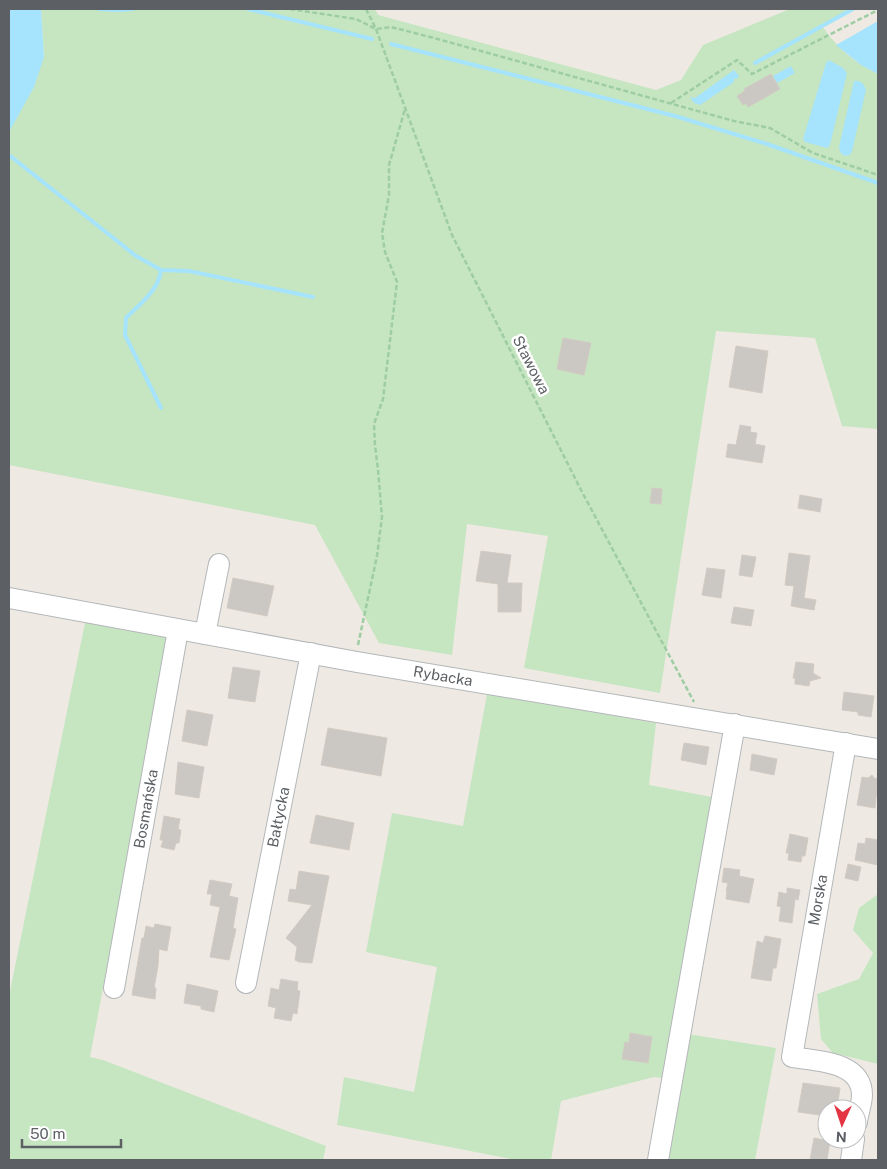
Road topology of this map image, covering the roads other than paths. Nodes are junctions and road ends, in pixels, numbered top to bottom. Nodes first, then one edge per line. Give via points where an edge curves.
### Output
1 (219, 564) dead end
2 (9, 598) edge
3 (178, 630) junction
4 (205, 634) junction
5 (311, 653) junction
6 (735, 724) junction
7 (846, 743) junction
8 (878, 749) edge
9 (246, 983) dead end
10 (114, 988) dead end
11 (861, 1099) edge
12 (658, 1160) edge

1 - 4 street
2 - 3 street, Rybacka
3 - 4 street, Rybacka
3 - 10 street, Bosmańska
4 - 5 street, Rybacka
5 - 6 street, Rybacka
5 - 9 street, Bałtycka
6 - 7 street, Rybacka
6 - 12 street
7 - 8 street, Rybacka
7 - 11 street, Morska via 792,1057 847,1069 858,1078

